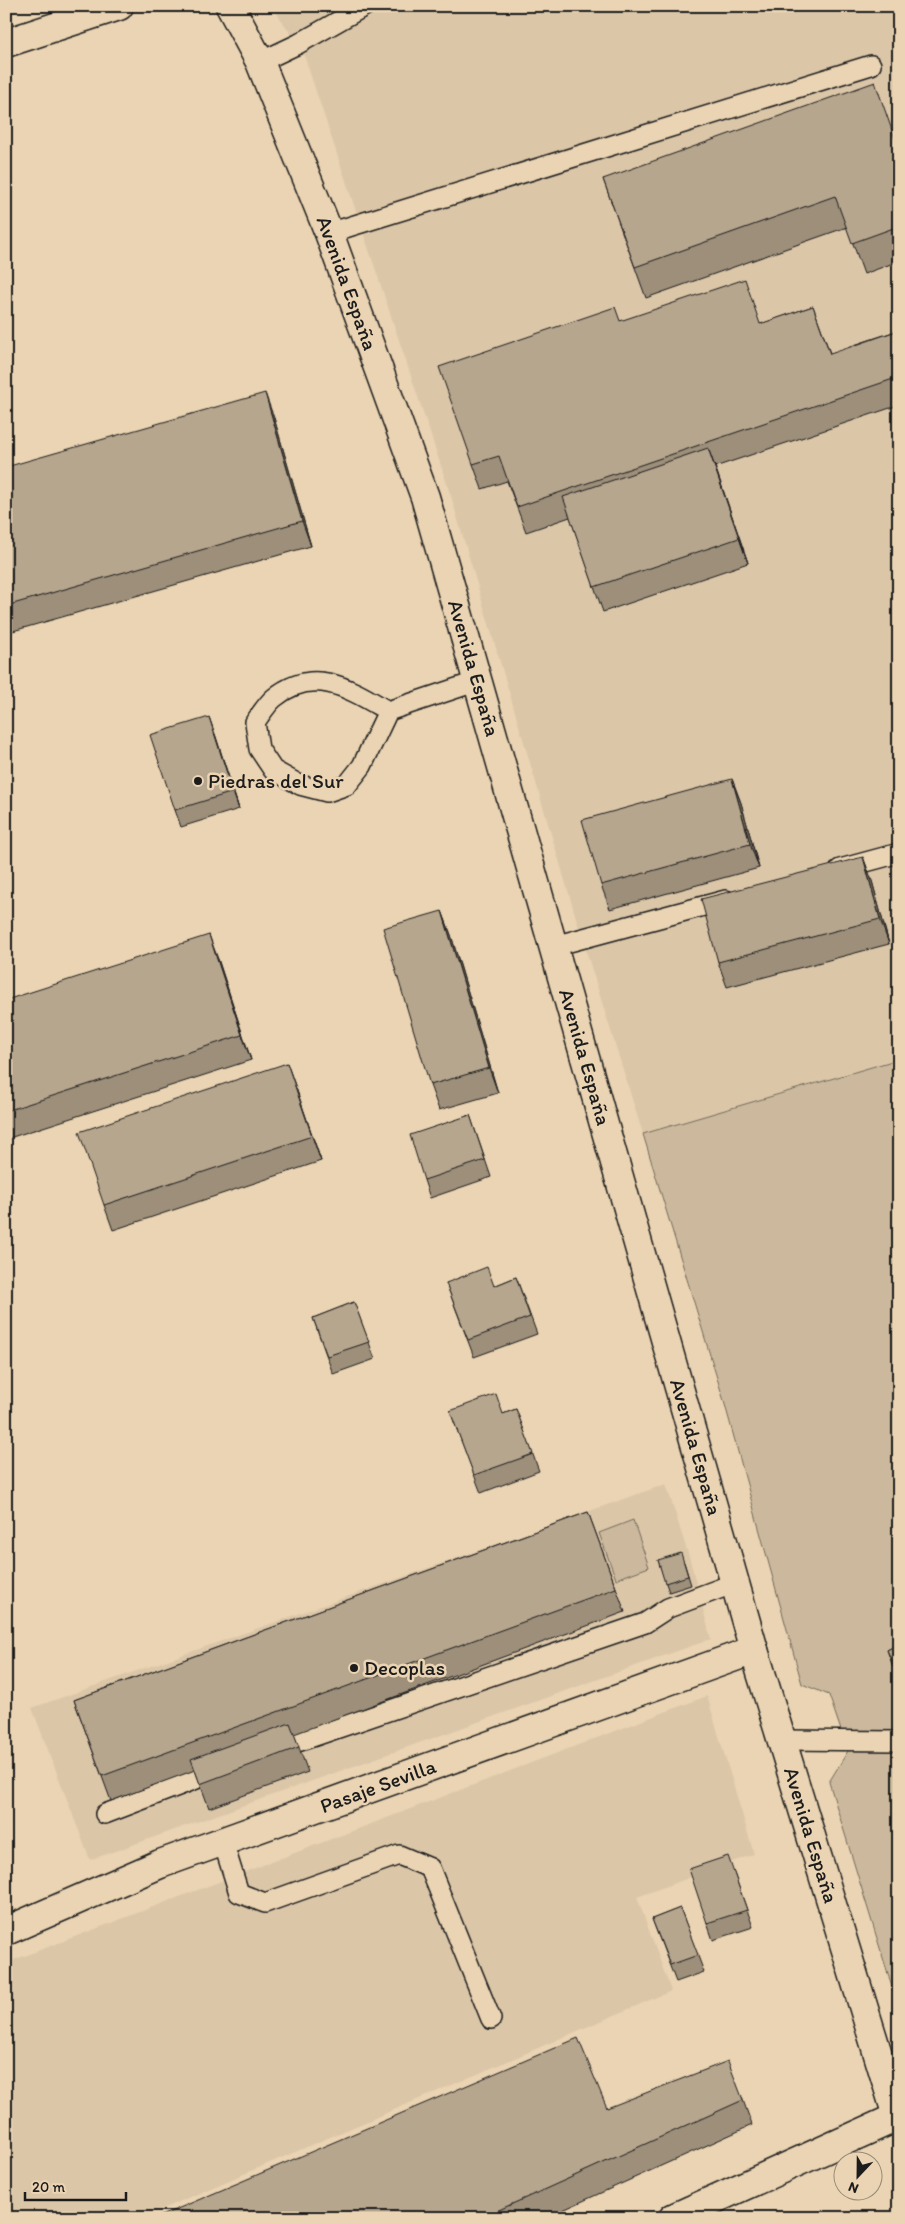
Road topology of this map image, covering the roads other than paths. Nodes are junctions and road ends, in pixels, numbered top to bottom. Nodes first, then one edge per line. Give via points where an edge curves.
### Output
1 (119, 6) edge
2 (230, 6) edge
3 (365, 6) edge
4 (6, 43) edge
5 (260, 62) junction
6 (871, 65) dead end
7 (329, 232) junction
8 (478, 681) junction
9 (388, 710) junction
10 (899, 854) edge
11 (822, 874) edge
12 (745, 894) edge
13 (554, 946) junction
14 (735, 1583) junction
15 (754, 1650) junction
16 (782, 1740) junction
17 (899, 1741) edge
18 (253, 1758) edge
19 (235, 1765) edge
20 (105, 1814) dead end
21 (223, 1842) junction
22 (6, 1931) edge
23 (491, 2019) dead end
24 (898, 2120) edge
25 (673, 2218) edge

1 - 4 main road
2 - 5 main road, Avenida España
3 - 5 lane
5 - 7 main road, Avenida España
6 - 7 lane
7 - 8 main road, Avenida España via 425,497
8 - 9 lane
8 - 13 main road, Avenida España
9 - 9 lane via 332,682 300,682 274,698 255,722 259,749 273,770 300,785 327,792 347,785 362,766
10 - 11 lane
12 - 13 lane
13 - 14 main road, Avenida España
14 - 15 main road, Avenida España
14 - 18 lane via 668,1608 645,1623
15 - 16 main road, Avenida España
15 - 21 main road, Pasaje Sevilla
16 - 17 lane
16 - 24 main road, Avenida España
19 - 20 lane
21 - 22 main road, Pasaje Sevilla via 160,1864
21 - 23 lane via 239,1893 265,1903 399,1855 430,1868
24 - 25 main road

